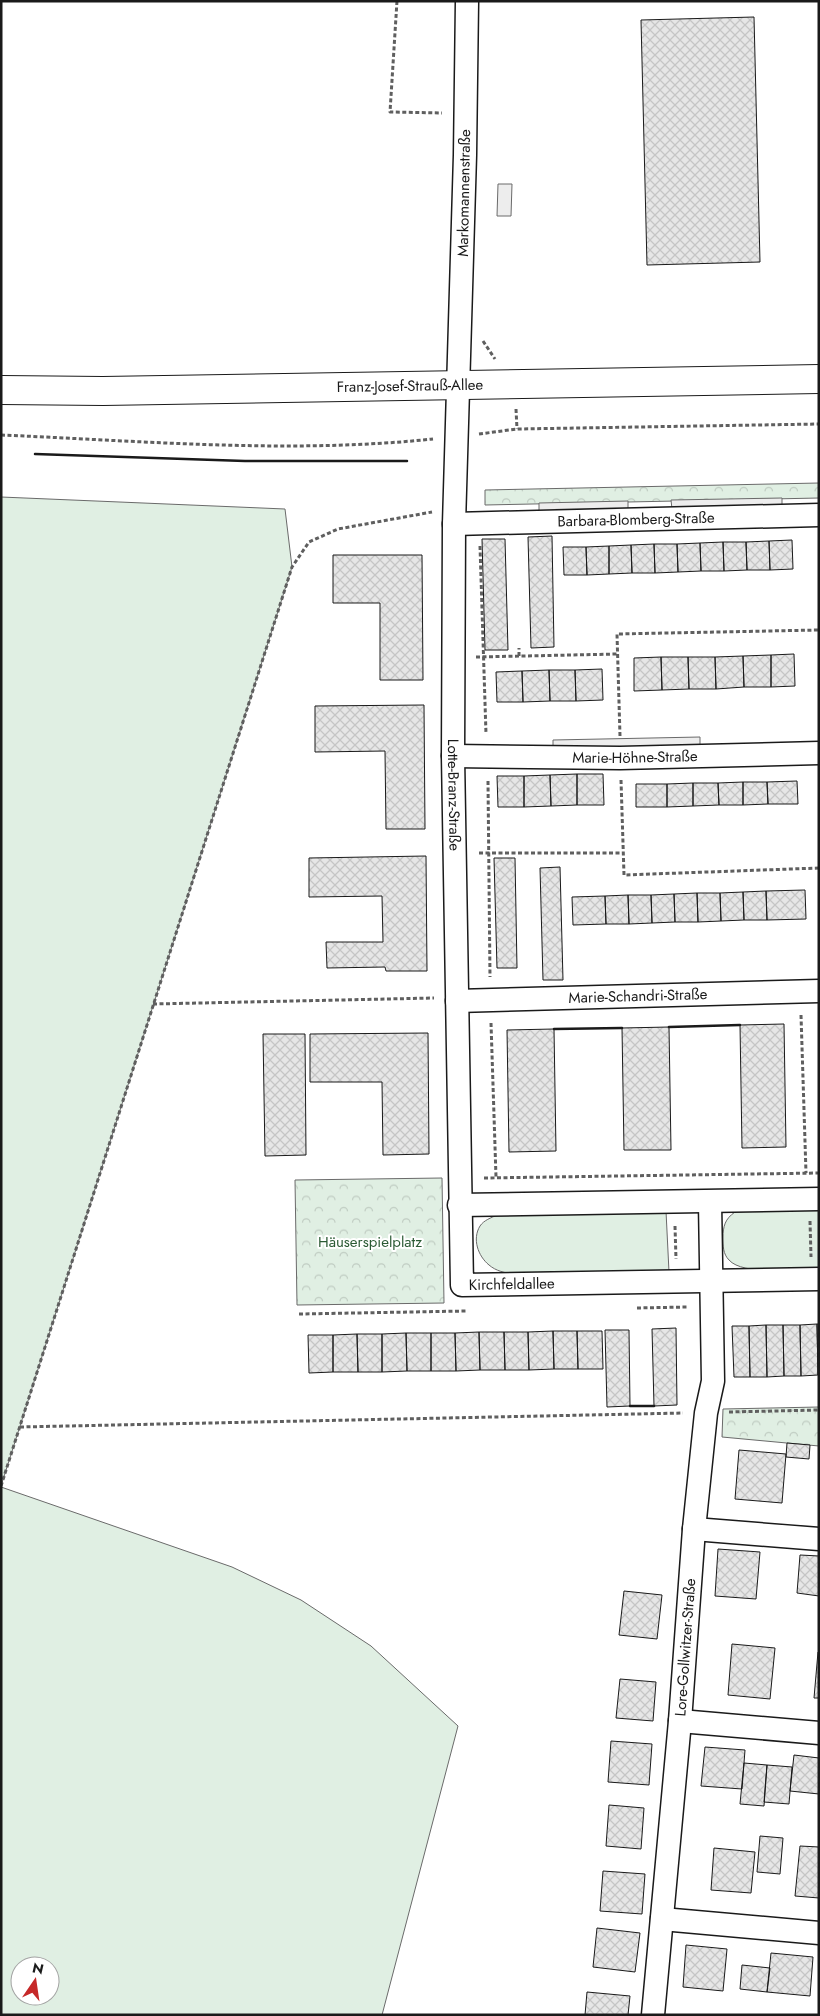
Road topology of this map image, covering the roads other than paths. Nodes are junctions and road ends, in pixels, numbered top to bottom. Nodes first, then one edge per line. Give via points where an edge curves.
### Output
1 (467, 1) edge
2 (819, 379) edge
3 (459, 385) junction
4 (1, 390) edge
5 (455, 516) junction
6 (819, 516) edge
7 (819, 754) edge
8 (453, 756) junction
9 (809, 992) edge
10 (457, 1001) junction
11 (814, 1199) edge
12 (710, 1202) junction
13 (459, 1205) junction
14 (815, 1280) edge
15 (712, 1282) junction
16 (694, 1529) junction
17 (819, 1539) edge
18 (680, 1721) junction
19 (819, 1733) edge
20 (662, 1919) junction
21 (819, 1933) edge
22 (653, 2015) edge

1 - 3 street, Markomannenstraße
2 - 3 street, Franz-Josef-Strauß-Allee
3 - 4 street, Franz-Josef-Strauß-Allee
3 - 5 street, Lotte-Branz-Straße
5 - 6 street, Barbara-Blomberg-Straße via 480,523
5 - 8 street, Lotte-Branz-Straße
7 - 8 street, Marie-Höhne-Straße via 620,758
8 - 10 street, Lotte-Branz-Straße
9 - 10 street, Marie-Schandri-Straße
10 - 13 street, Lotte-Branz-Straße
11 - 12 street
12 - 13 street
12 - 15 street
13 - 15 street, Kirchfeldallee via 462,1286
14 - 15 street, Kirchfeldallee
15 - 16 street, Lore-Gollwitzer-Straße via 713,1381 706,1413
16 - 17 street
16 - 18 street, Lore-Gollwitzer-Straße
18 - 19 street
18 - 20 street, Lore-Gollwitzer-Straße
20 - 21 street
20 - 22 street, Lore-Gollwitzer-Straße

